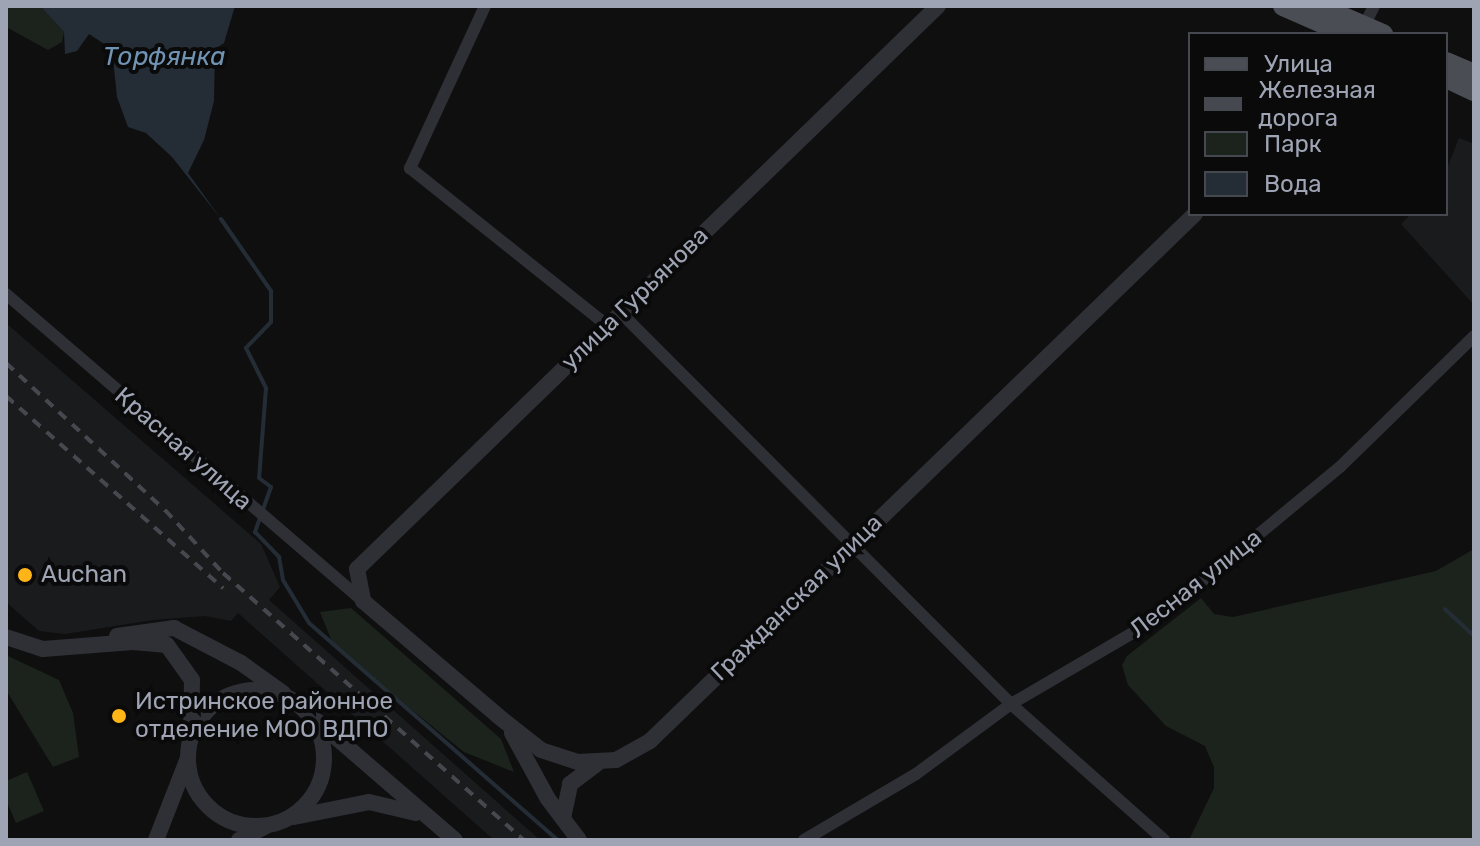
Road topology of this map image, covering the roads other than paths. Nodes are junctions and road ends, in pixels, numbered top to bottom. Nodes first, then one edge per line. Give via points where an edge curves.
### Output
1 (485, 6) edge
2 (938, 6) edge
3 (1283, 6) edge
4 (1318, 6) edge
5 (1374, 6) edge
6 (1364, 32) edge
7 (1448, 63) edge
8 (1474, 74) edge
9 (1448, 79) edge
10 (1474, 91) edge
11 (1193, 216) edge
12 (6, 294) edge
13 (620, 312) junction
14 (607, 325) junction
15 (1474, 336) edge
16 (855, 543) junction
17 (363, 601) junction
18 (6, 637) edge
19 (93, 643) junction
20 (291, 700) junction
21 (1011, 704) junction
22 (309, 715) junction
23 (498, 716) junction
24 (191, 738) junction
25 (188, 757) junction
26 (610, 760) junction
27 (563, 818) junction
28 (288, 819) junction
29 (428, 819) junction
30 (267, 825) junction
31 (156, 840) edge
32 (239, 840) edge
33 (455, 840) edge
34 (579, 840) edge
35 (804, 840) edge
36 (1164, 840) edge

1 - 14 street via 410,168
2 - 13 street, улица Гурьянова
3 - 6 main road
4 - 6 main road
5 - 6 street
7 - 8 main road
9 - 10 main road
11 - 16 street, Гражданская улица
12 - 17 street, Красная улица
13 - 14 street, улица Гурьянова
13 - 16 street
14 - 17 street, улица Гурьянова via 362,561 356,577
15 - 21 street, Лесная улица via 1341,466 1155,620
16 - 21 street
16 - 26 street, Гражданская улица via 650,741
17 - 23 street, Гражданская улица
18 - 19 street via 43,649
19 - 20 street via 174,628 241,663
19 - 24 street via 167,645 176,652 192,680
20 - 22 street
20 - 24 street via 269,691 234,694 205,713
21 - 35 street, Лесная улица via 916,774
21 - 36 street
22 - 28 street via 324,747 323,771 308,802
22 - 29 street
23 - 26 street, Гражданская улица via 541,750 578,762
23 - 27 street
24 - 25 street
25 - 30 street via 197,791 212,809 232,821
25 - 31 street
26 - 27 street via 576,775 565,795
27 - 34 street
28 - 29 street via 369,802
28 - 30 street
29 - 33 street
30 - 32 street

